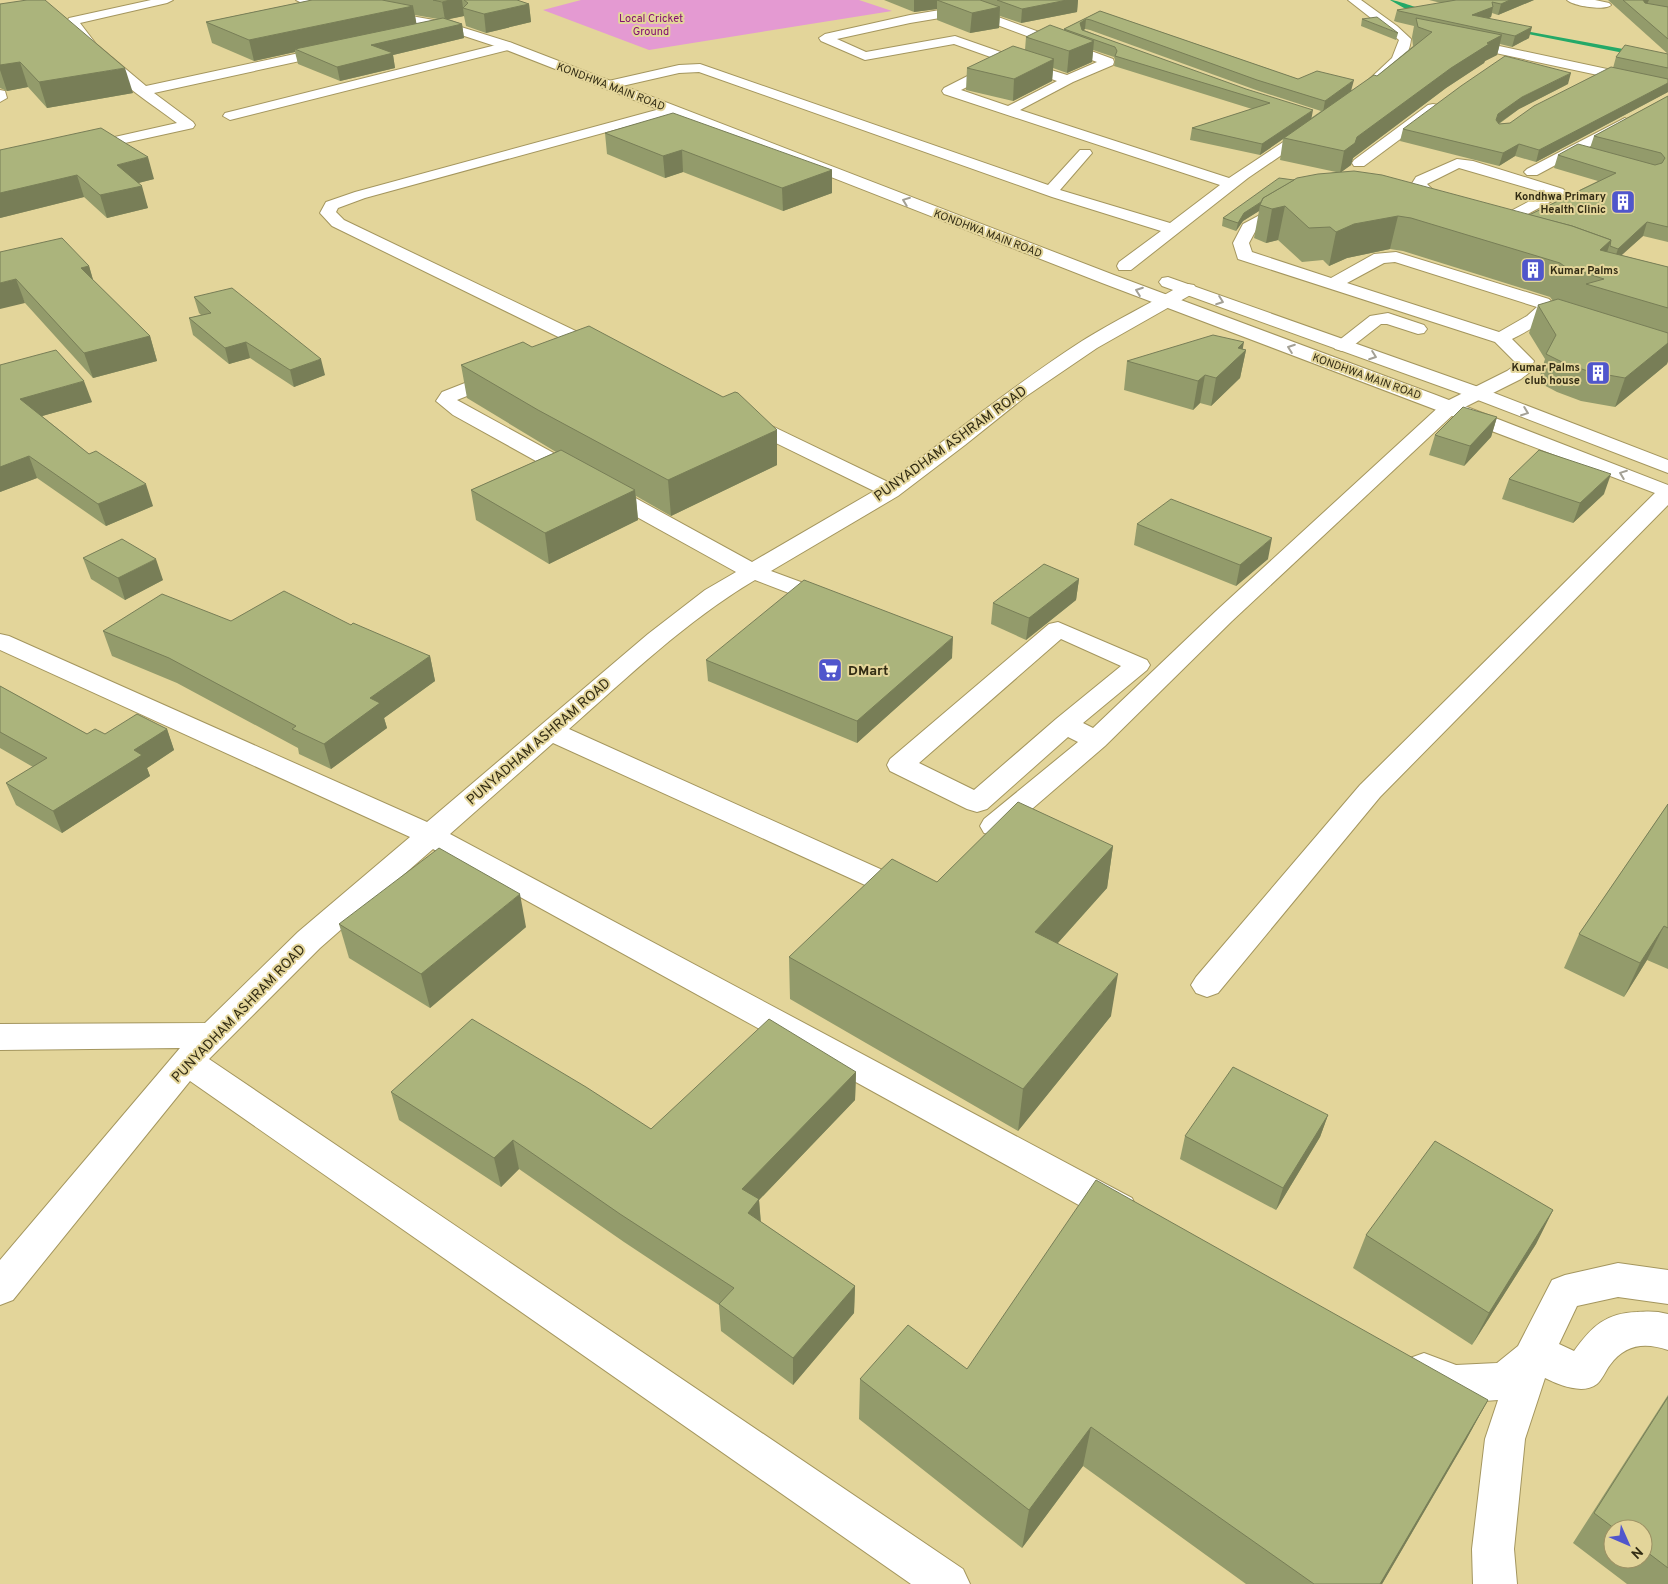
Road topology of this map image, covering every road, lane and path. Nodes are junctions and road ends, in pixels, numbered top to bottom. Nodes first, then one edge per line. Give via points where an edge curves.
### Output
1 (166, 0) edge
2 (302, 0) edge
3 (359, 0) edge
4 (1354, 0) edge
5 (1572, 0) edge
6 (976, 2) edge
7 (1606, 5) dead end
8 (924, 12) dead end
9 (463, 22) junction
10 (916, 24) dead end
11 (445, 26) junction
12 (1395, 28) junction
13 (1413, 32) dead end
14 (416, 33) edge
15 (1450, 39) edge
16 (955, 40) junction
17 (508, 46) junction
18 (348, 47) edge
19 (562, 52) dead end
20 (1514, 52) junction
21 (1010, 60) junction
22 (1499, 63) edge
23 (1026, 66) edge
24 (608, 68) dead end
25 (1042, 71) edge
26 (1606, 72) junction
27 (636, 79) junction
28 (1067, 80) junction
29 (1583, 84) edge
30 (609, 85) junction
31 (1668, 86) edge
32 (663, 90) dead end
33 (143, 91) junction
34 (1361, 92) edge
35 (0, 94) edge
36 (0, 98) edge
37 (1445, 99) edge
38 (672, 110) junction
39 (1008, 111) junction
40 (1638, 114) edge
41 (230, 116) dead end
42 (1325, 119) edge
43 (1572, 150) junction
44 (66, 152) edge
45 (1085, 153) dead end
46 (1590, 155) edge
47 (1359, 163) dead end
48 (1532, 172) dead end
49 (1263, 178) dead end
50 (1237, 180) junction
51 (1051, 191) junction
52 (1302, 202) edge
53 (1415, 204) edge
54 (1497, 225) edge
55 (1172, 229) junction
56 (1333, 284) junction
57 (1177, 295) junction
58 (1538, 315) junction
59 (1557, 321) edge
60 (1430, 333) dead end
61 (1501, 338) junction
62 (1342, 345) junction
63 (561, 355) edge
64 (517, 370) edge
65 (1477, 394) junction
66 (1450, 407) junction
67 (728, 412) edge
68 (1668, 466) edge
69 (890, 491) junction
70 (1668, 492) edge
71 (751, 571) junction
72 (852, 609) edge
73 (0, 640) edge
74 (1065, 726) junction
75 (550, 731) junction
76 (1096, 740) junction
77 (994, 826) edge
78 (430, 835) junction
79 (914, 895) edge
80 (1208, 984) dead end
81 (214, 1035) junction
82 (0, 1037) edge
83 (188, 1061) junction
84 (1150, 1226) edge
85 (1668, 1287) edge
86 (0, 1288) edge
87 (1668, 1332) edge
88 (1534, 1355) junction
89 (1400, 1362) edge
90 (948, 1584) edge
91 (1495, 1584) edge

1 - 33 street via 73,21 87,43
2 - 11 street, KONDHWA MAIN ROAD
3 - 9 street, KONDHWA MAIN ROAD
4 - 12 street
5 - 7 street
6 - 8 street
9 - 11 street
9 - 19 street, KONDHWA MAIN ROAD
10 - 16 street
11 - 14 street
11 - 17 street, KONDHWA MAIN ROAD
12 - 13 street
12 - 34 street via 1405,39 1405,49
15 - 20 street
16 - 21 street
16 - 28 street via 865,56 825,38 947,12 975,13 1108,62
17 - 30 street, KONDHWA MAIN ROAD
17 - 41 street
18 - 33 street
20 - 22 street
20 - 26 street
21 - 23 street
21 - 39 street via 949,91
24 - 27 street, KONDHWA MAIN ROAD
25 - 28 street
26 - 29 street
26 - 31 street
27 - 30 street
27 - 32 street, KONDHWA MAIN ROAD
27 - 51 street via 679,69 700,68
28 - 39 street
30 - 38 street, KONDHWA MAIN ROAD
33 - 44 street via 188,125
35 - 36 street
37 - 47 street
57 -> 38 street, KONDHWA MAIN ROAD
38 - 63 street via 360,195 332,206 328,213 338,223 611,356 579,350
39 - 50 street
40 - 43 street
42 - 50 street
43 - 46 street
43 - 48 street
45 - 51 street
49 - 50 street
50 - 55 street
51 - 55 street
52 - 56 street via 1284,206 1249,227 1241,242 1244,255
53 - 54 street via 1461,211 1431,196 1419,185 1421,180 1457,163 1558,192
55 - 57 street, KONDHWA MAIN ROAD via 1120,264 1147,274
56 - 58 street via 1380,258 1396,257 1543,303 1545,310
56 - 61 street
57 -> 62 street, KONDHWA MAIN ROAD
66 -> 57 street, KONDHWA MAIN ROAD
57 - 69 street, PUNYADHAM ASHRAM ROAD via 1090,344 1018,393
58 - 59 street
58 - 61 street
60 - 62 street via 1388,318 1376,320
61 - 65 street via 1520,356 1523,368
62 -> 65 street, KONDHWA MAIN ROAD
64 - 71 street via 449,396 446,401
65 - 66 street
65 -> 68 street, KONDHWA MAIN ROAD
70 -> 66 street, KONDHWA MAIN ROAD
66 - 76 street via 1224,616
67 - 69 street
69 - 71 street, PUNYADHAM ASHRAM ROAD
70 - 80 street via 1370,791
71 - 72 street
71 - 75 street, PUNYADHAM ASHRAM ROAD via 713,595 657,639
73 - 78 street
74 - 74 street via 1138,665 1058,629 900,765 977,803
74 - 76 street
75 - 78 street, PUNYADHAM ASHRAM ROAD
75 - 79 street
76 - 77 street
78 - 81 street, PUNYADHAM ASHRAM ROAD via 310,940
78 - 84 street
81 - 82 street
81 - 83 street, PUNYADHAM ASHRAM ROAD
83 - 86 street, PUNYADHAM ASHRAM ROAD
83 - 90 street
85 - 88 street via 1618,1280 1566,1292
87 - 88 street via 1656,1328 1620,1330 1598,1350 1583,1371
88 - 89 street via 1504,1381 1456,1384
88 - 91 street via 1505,1439 1493,1549

